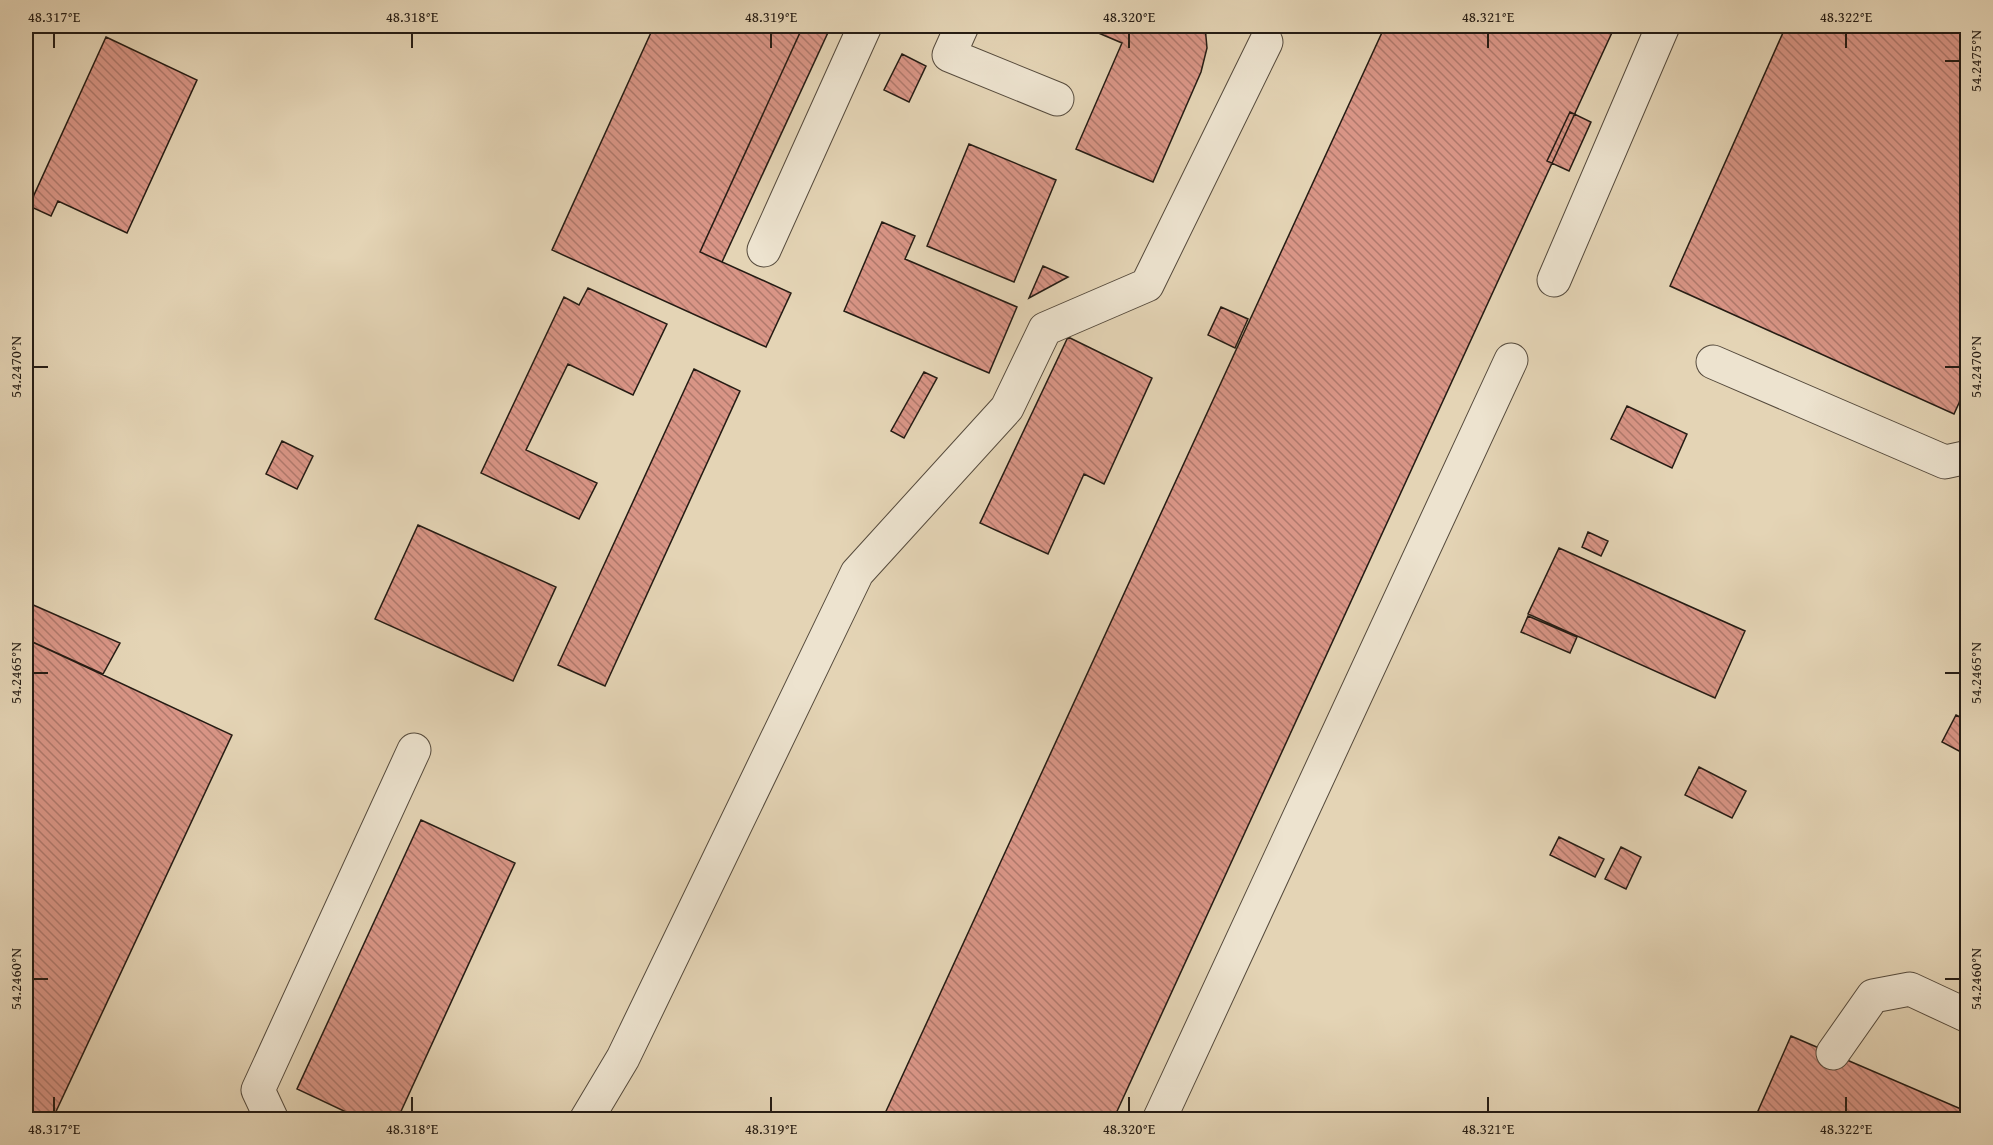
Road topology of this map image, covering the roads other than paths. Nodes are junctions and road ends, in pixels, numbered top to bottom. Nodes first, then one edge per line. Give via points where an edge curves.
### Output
1 (865, 26) edge
2 (962, 26) edge
3 (1663, 26) edge
4 (1266, 42) dead end
5 (1057, 99) dead end
6 (764, 250) dead end
7 (1554, 280) dead end
8 (1511, 360) dead end
9 (1713, 362) dead end
10 (1968, 457) edge
11 (414, 750) dead end
12 (1968, 1016) edge
13 (1833, 1053) dead end
14 (272, 1119) edge
15 (586, 1119) edge
16 (1159, 1119) edge

1 - 6 lane
2 - 5 lane via 949,54
3 - 7 lane
4 - 15 lane via 1147,285 1045,329 1007,408 857,573 623,1058
8 - 16 lane
9 - 10 lane via 1945,462
11 - 14 lane via 258,1090
12 - 13 lane via 1910,989 1873,996

